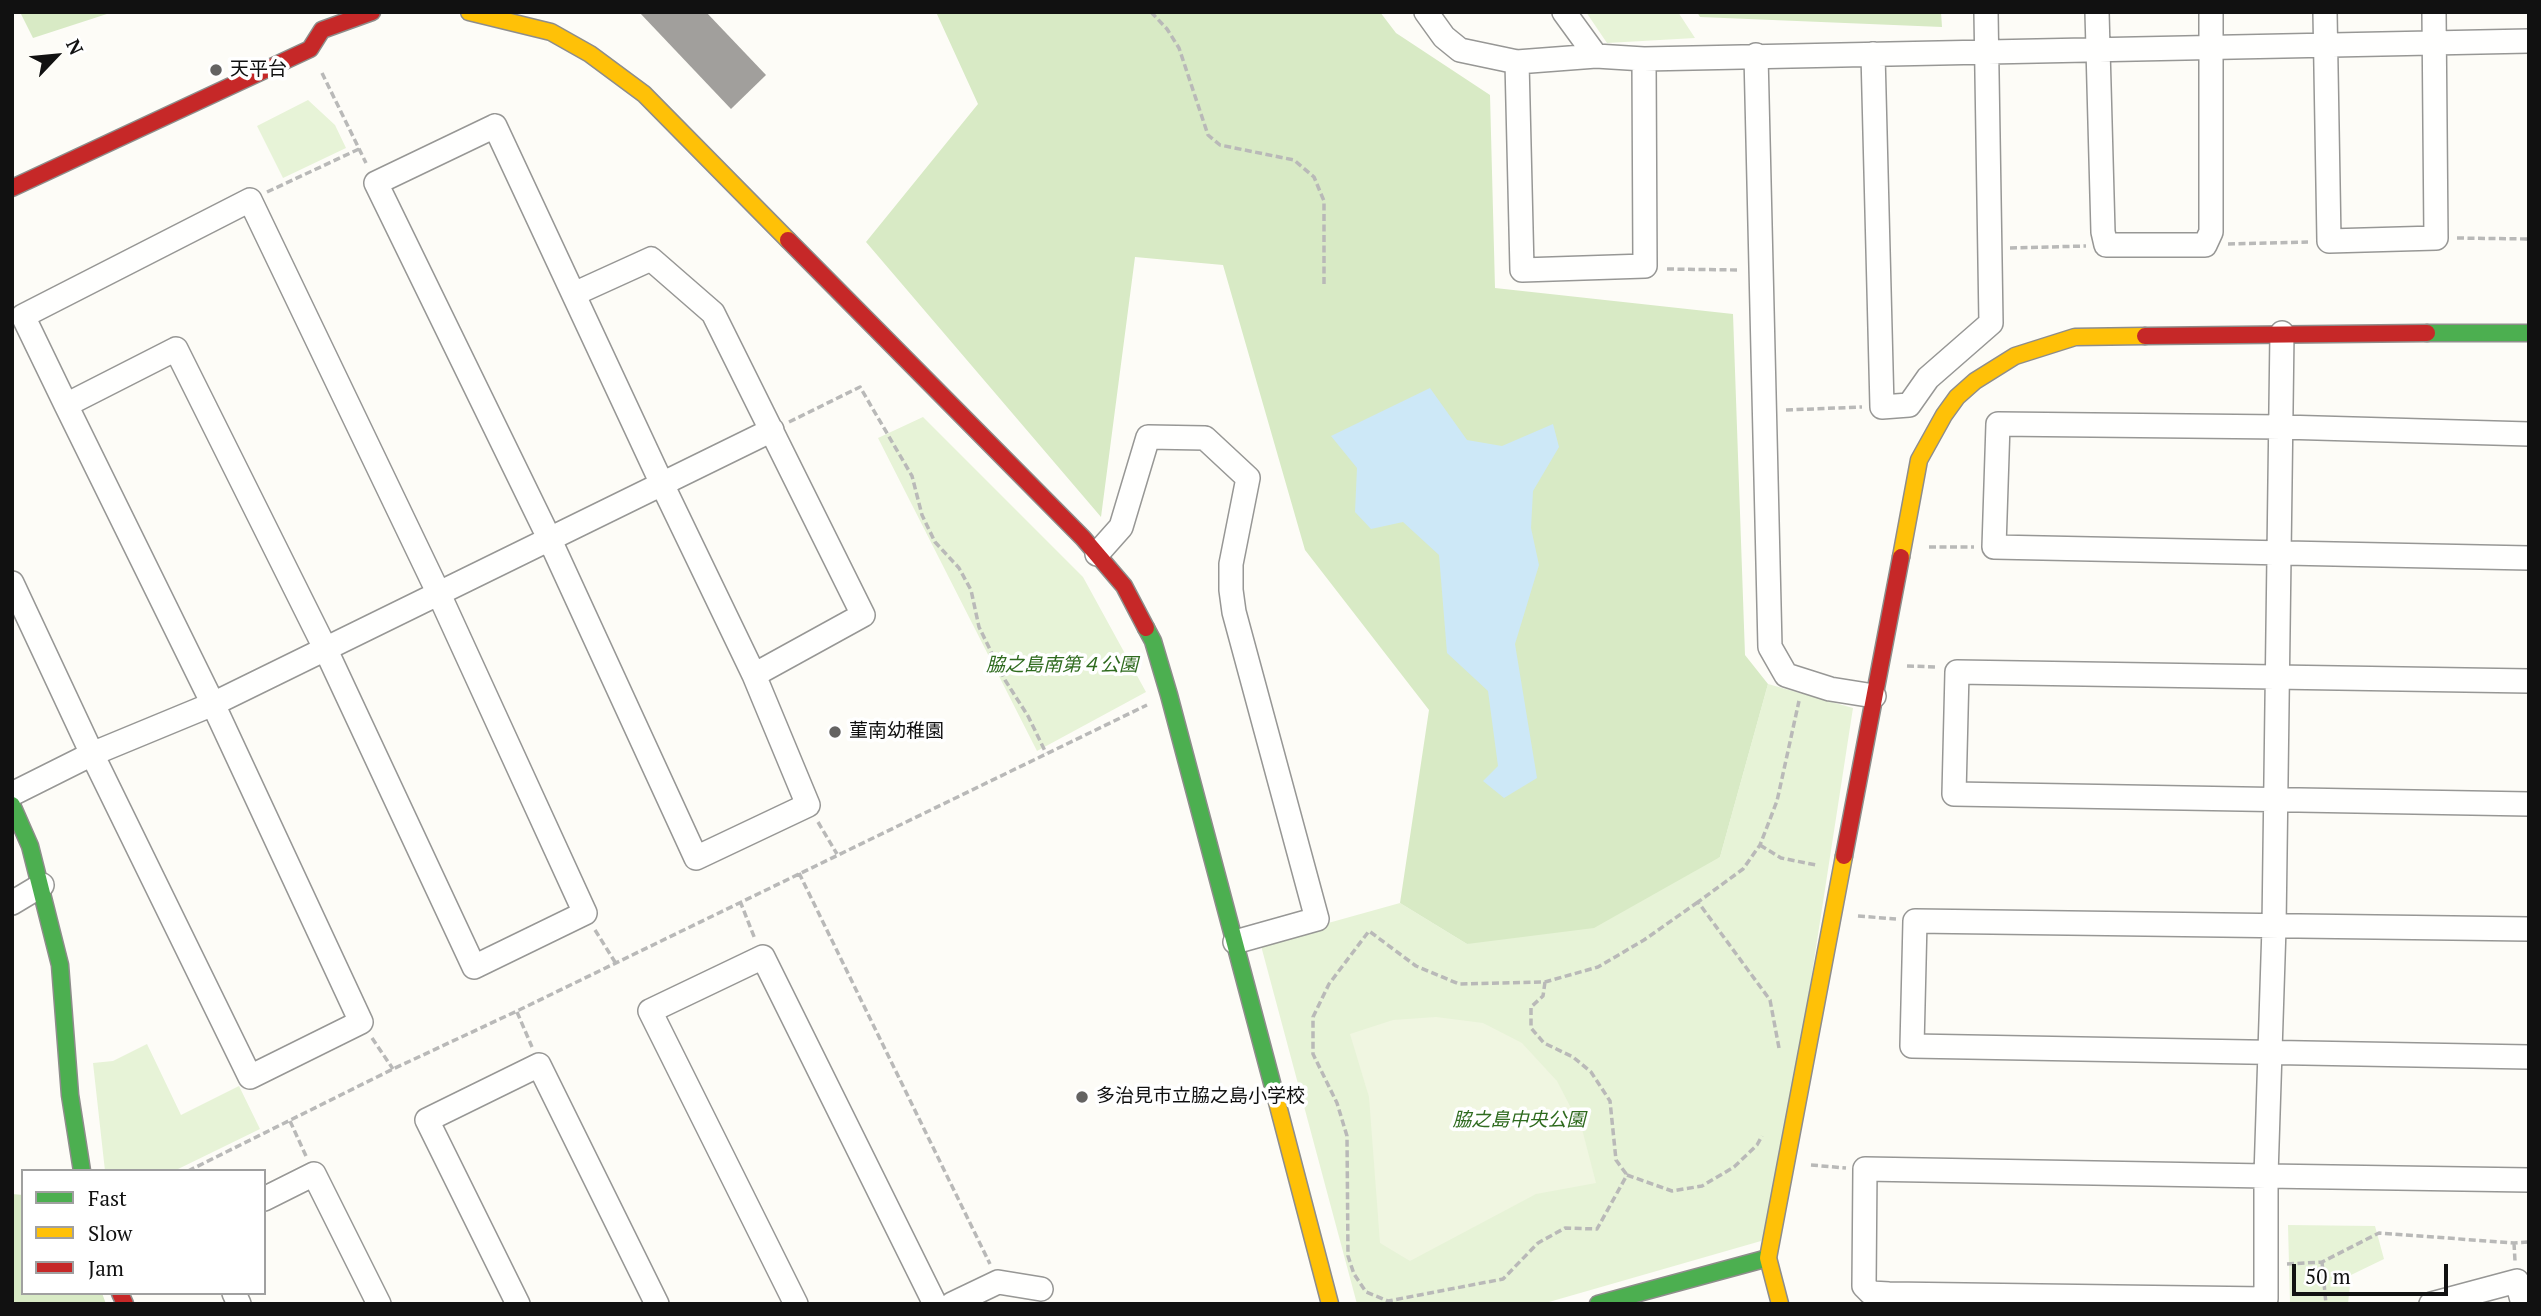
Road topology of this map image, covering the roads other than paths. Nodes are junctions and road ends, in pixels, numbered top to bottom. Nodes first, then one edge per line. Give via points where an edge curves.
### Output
1 (373, 12) edge
2 (469, 12) edge
3 (1426, 12) edge
4 (1564, 12) edge
5 (1986, 12) edge
6 (2097, 12) edge
7 (2211, 12) edge
8 (2325, 12) edge
9 (2434, 12) edge
10 (2529, 41) edge
11 (2435, 43) junction
12 (2326, 45) junction
13 (2211, 47) junction
14 (2098, 50) junction
15 (1987, 51) junction
16 (1873, 54) junction
17 (1756, 55) junction
18 (1596, 57) junction
19 (1644, 59) junction
20 (1517, 62) junction
21 (12, 188) edge
22 (574, 294) junction
23 (18, 318) edge
24 (2529, 332) edge
25 (2282, 333) junction
26 (66, 405) junction
27 (2282, 427) junction
28 (772, 430) junction
29 (2529, 433) edge
30 (662, 484) junction
31 (549, 538) junction
32 (1097, 554) junction
33 (2279, 554) junction
34 (2529, 558) edge
35 (12, 583) edge
36 (438, 592) junction
37 (325, 648) junction
38 (754, 675) junction
39 (2277, 677) junction
40 (2529, 681) edge
41 (1874, 696) junction
42 (213, 704) junction
43 (92, 754) junction
44 (12, 794) edge
45 (2276, 801) junction
46 (2529, 804) edge
47 (12, 805) edge
48 (42, 885) junction
49 (12, 903) edge
50 (2274, 927) junction
51 (2529, 929) edge
52 (1235, 942) junction
53 (2270, 1052) junction
54 (2529, 1057) edge
55 (82, 1169) edge
56 (2266, 1176) junction
57 (2529, 1180) edge
58 (266, 1198) edge
59 (1768, 1258) junction
60 (1041, 1289) dead end
61 (379, 1304) edge
62 (518, 1304) edge
63 (657, 1304) edge
64 (796, 1304) edge
65 (935, 1304) edge
66 (952, 1304) edge
67 (1330, 1304) edge
68 (1598, 1304) edge
69 (1780, 1304) edge
70 (2431, 1304) edge
71 (2523, 1304) edge

1 - 21 street via 322,30 310,49
2 - 32 street via 551,32 644,94
3 - 20 street via 1460,50
4 - 18 street
5 - 15 street
6 - 14 street
7 - 13 street
8 - 12 street
9 - 11 street
10 - 11 street
11 - 12 street
11 - 12 street via 2436,238 2329,241
12 - 13 street
13 - 14 street
13 - 14 street via 2211,232 2205,244 2106,245
14 - 15 street
15 - 16 street
15 - 16 street via 1991,323 1928,378 1909,405 1882,407
16 - 17 street
17 - 19 street
17 - 41 street via 1770,647 1786,675
18 - 19 street
18 - 20 street
19 - 20 street via 1645,266 1522,270
22 - 28 street via 651,259 713,313
22 - 30 street
22 - 31 street via 495,126 376,183
23 - 26 street
23 - 36 street via 250,200
24 - 25 street
25 - 27 street
25 - 41 street via 2075,337 2015,356 1957,397 1919,460
26 - 37 street via 176,349
26 - 42 street
27 - 29 street
27 - 33 street
27 - 33 street via 1998,424 1994,547
28 - 30 street
28 - 38 street via 863,615
30 - 31 street
30 - 38 street
31 - 36 street
31 - 38 street via 696,858 808,805
32 - 52 street via 1124,586 1153,640
32 - 52 street via 1121,527 1148,436 1205,438 1248,478 1231,564 1234,612 1317,919
33 - 34 street
33 - 39 street
35 - 43 street
36 - 37 street
36 - 37 street via 585,913 474,968
37 - 42 street
39 - 40 street
39 - 45 street
39 - 45 street via 1957,672 1954,794
41 - 59 street
42 - 43 street
42 - 43 street via 361,1022 250,1077
43 - 44 street
45 - 46 street
45 - 50 street
47 - 48 street
48 - 49 street
48 - 55 street via 60,965 70,1095
50 - 51 street
50 - 53 street
50 - 53 street via 1915,921 1912,1046
52 - 67 street
53 - 54 street
53 - 56 street
56 - 56 street via 1865,1169 1864,1286 1871,1293 2266,1299
56 - 57 street
58 - 61 street via 314,1174
59 - 68 street
59 - 69 street
60 - 66 street via 998,1282
62 - 63 street via 427,1120 539,1065
64 - 65 street via 650,1011 763,957
70 - 71 street via 2517,1281

